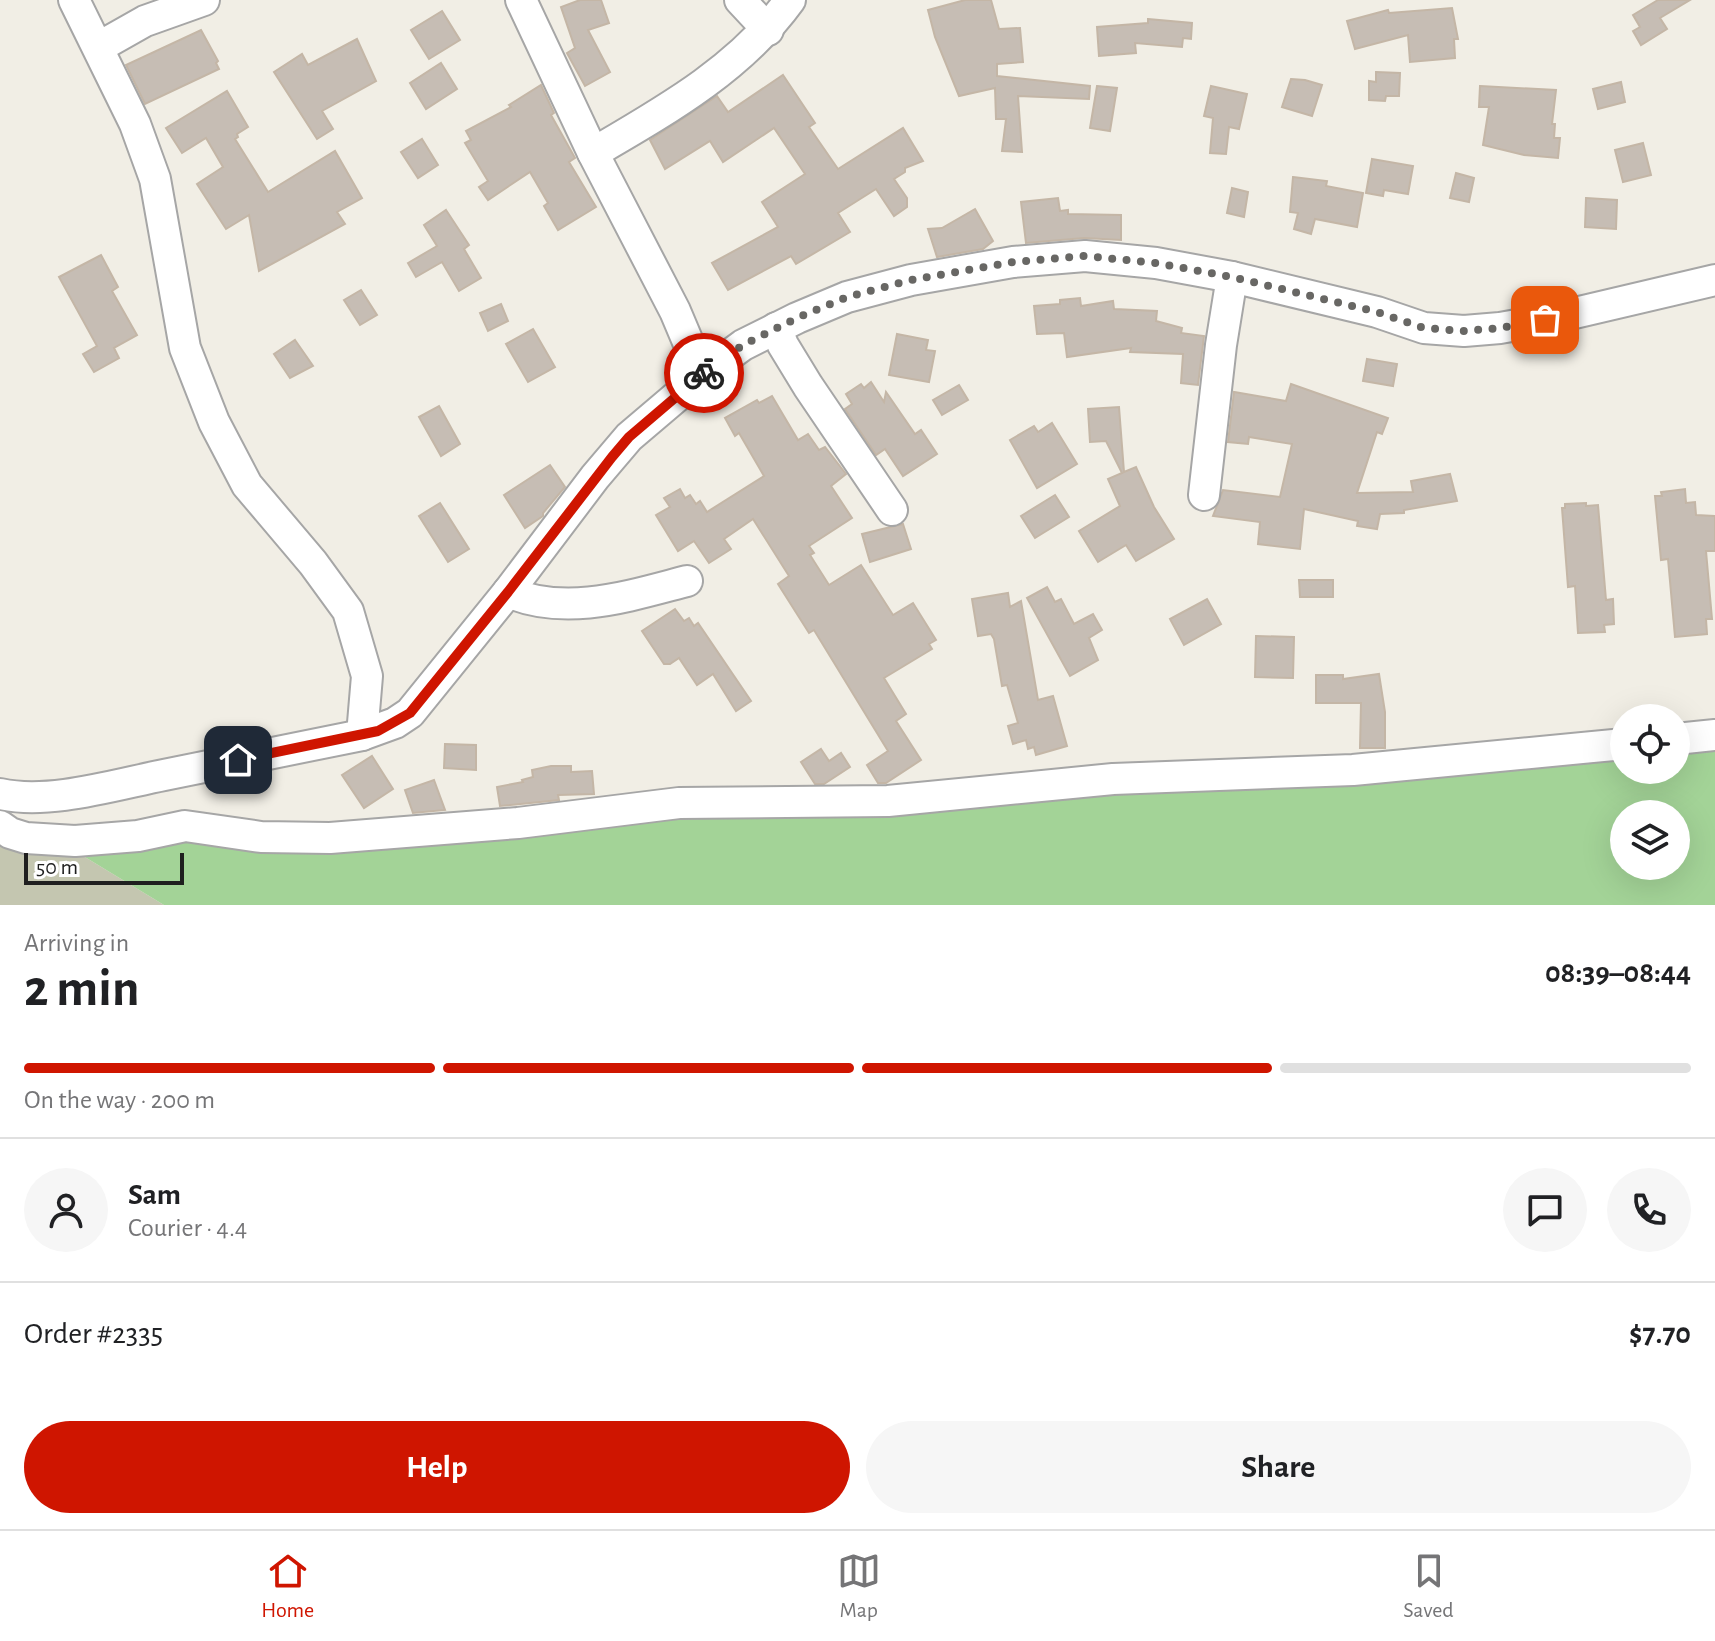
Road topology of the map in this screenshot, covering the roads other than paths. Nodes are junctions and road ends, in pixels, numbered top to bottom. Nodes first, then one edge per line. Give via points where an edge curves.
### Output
1 (74, 0) edge
2 (204, 0) edge
3 (521, 0) edge
4 (740, 0) edge
5 (790, 0) edge
6 (768, 30) junction
7 (99, 47) junction
8 (593, 153) junction
9 (1232, 277) junction
10 (1715, 280) edge
11 (776, 328) junction
12 (702, 375) junction
13 (1204, 495) dead end
14 (892, 510) dead end
15 (687, 581) dead end
16 (508, 592) junction
17 (362, 735) junction
18 (1715, 735) edge
19 (1690, 738) edge
20 (1610, 745) edge
21 (0, 794) edge
22 (0, 826) edge

1 - 7 street
2 - 7 street via 145,21
3 - 8 street
4 - 6 street
5 - 6 street
6 - 8 street via 711,79
7 - 17 street via 155,179 185,348 214,422 247,485 348,611 367,676
8 - 12 street via 657,272
9 - 10 street via 1424,328 1464,331 1545,320
9 - 11 street via 1085,256 1013,262 876,289
9 - 13 street
11 - 12 street
11 - 14 street via 808,386
12 - 16 street via 629,437
15 - 16 street via 572,604 545,604
16 - 17 street via 410,713
17 - 21 street via 113,786 45,796
18 - 19 street
20 - 22 street via 1353,770 1113,779 888,801 679,803 330,838 261,837 185,826 75,841 26,838

